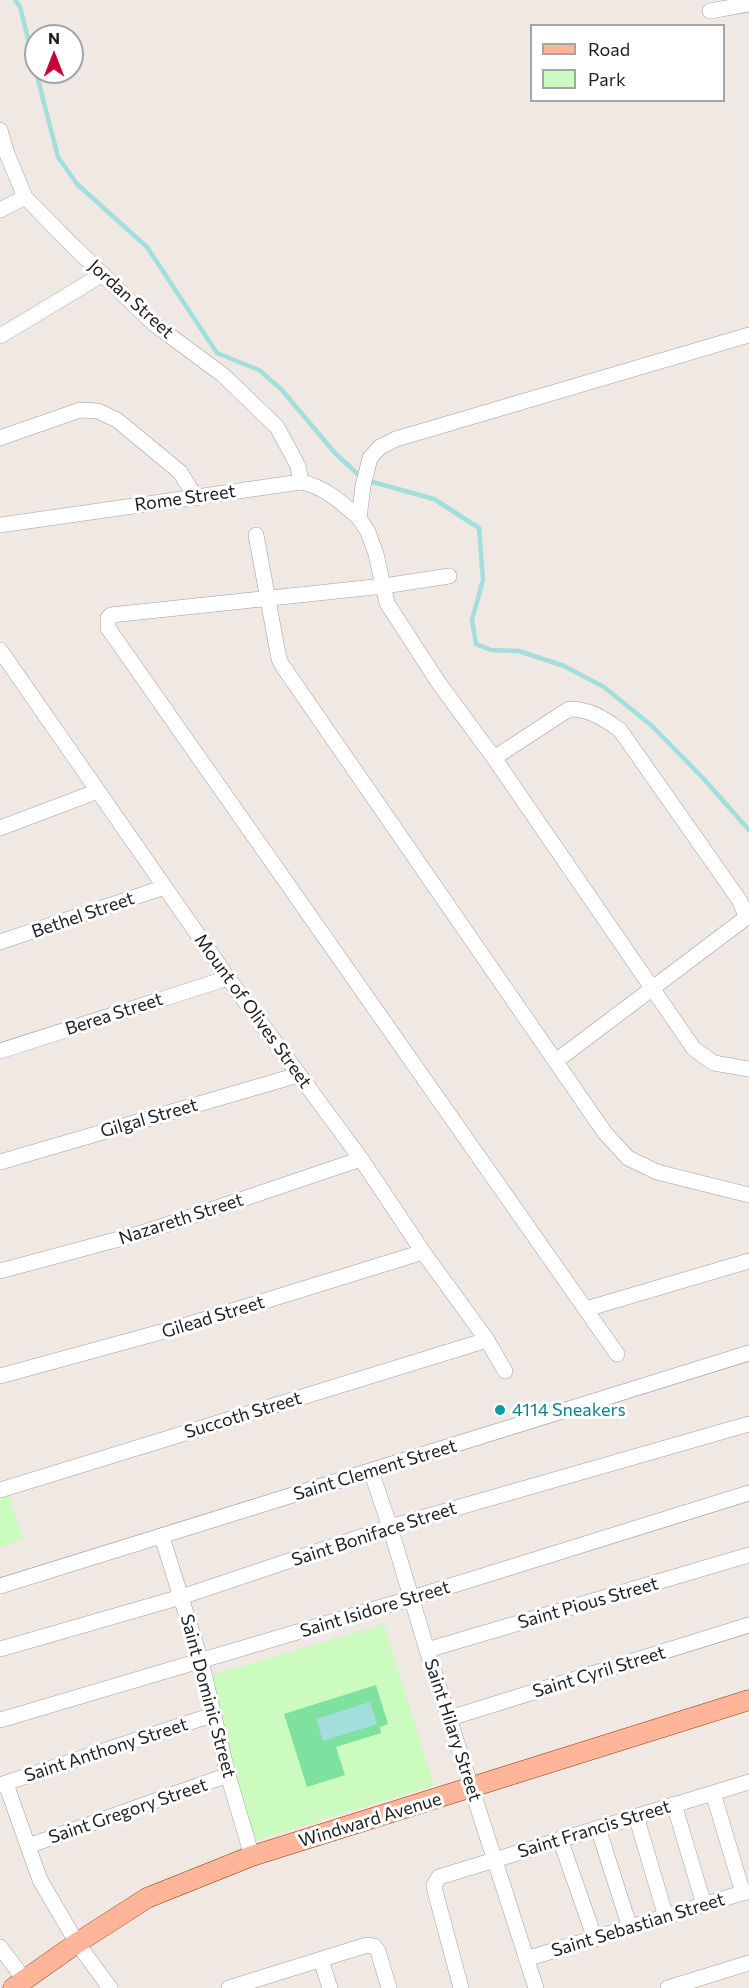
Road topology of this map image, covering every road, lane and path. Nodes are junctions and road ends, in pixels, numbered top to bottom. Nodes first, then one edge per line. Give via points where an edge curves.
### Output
1 (749, 4) edge
2 (710, 11) dead end
3 (0, 130) edge
4 (25, 197) junction
5 (0, 210) edge
6 (103, 274) junction
7 (749, 335) edge
8 (0, 336) edge
9 (0, 438) edge
10 (301, 482) junction
11 (196, 498) junction
12 (359, 518) junction
13 (0, 525) edge
14 (256, 534) dead end
15 (449, 576) dead end
16 (384, 586) junction
17 (267, 598) junction
18 (0, 650) edge
19 (494, 759) junction
20 (98, 791) junction
21 (2, 823) edge
22 (165, 887) junction
23 (0, 942) edge
24 (228, 978) junction
25 (653, 987) junction
26 (0, 1051) edge
27 (556, 1061) junction
28 (749, 1069) edge
29 (298, 1075) junction
30 (361, 1159) junction
31 (0, 1162) edge
32 (749, 1195) edge
33 (423, 1252) junction
34 (749, 1262) edge
35 (0, 1271) edge
36 (586, 1309) junction
37 (487, 1340) junction
38 (749, 1353) edge
39 (617, 1354) dead end
40 (505, 1371) dead end
41 (0, 1376) edge
42 (749, 1424) edge
43 (371, 1471) junction
44 (0, 1490) edge
45 (749, 1493) edge
46 (390, 1527) junction
47 (162, 1537) junction
48 (749, 1555) edge
49 (0, 1586) edge
50 (181, 1597) junction
51 (412, 1598) junction
52 (749, 1625) edge
53 (0, 1649) edge
54 (427, 1650) junction
55 (201, 1661) junction
56 (749, 1700) edge
57 (212, 1715) junction
58 (450, 1718) junction
59 (0, 1720) edge
60 (228, 1775) junction
61 (749, 1782) edge
62 (3, 1784) edge
63 (471, 1788) junction
64 (713, 1793) junction
65 (674, 1804) junction
66 (636, 1816) junction
67 (598, 1828) junction
68 (560, 1839) junction
69 (28, 1846) junction
70 (252, 1856) junction
71 (494, 1859) junction
72 (746, 1892) edge
73 (704, 1905) junction
74 (666, 1917) junction
75 (630, 1928) junction
76 (595, 1939) junction
77 (76, 1943) junction
78 (0, 1947) edge
79 (526, 1959) junction
80 (321, 1960) junction
81 (749, 1963) edge
82 (271, 1982) edge
83 (18, 1984) edge
84 (110, 1988) edge
85 (230, 1988) edge
86 (330, 1988) edge
87 (389, 1988) edge
88 (460, 1988) edge
89 (536, 1988) edge
90 (668, 1988) edge

1 - 2 street
3 - 4 street, Jordan Street
4 - 5 street
4 - 6 street, Jordan Street
6 - 8 street
6 - 10 street, Jordan Street via 154,324 223,375 277,427 298,466
7 - 12 street via 396,439 370,458
9 - 11 street via 80,410 98,411 117,420 180,472
10 - 11 street, Rome Street
10 - 12 street via 331,494
11 - 13 street, Rome Street
12 - 16 street via 368,532
14 - 17 street
15 - 16 street
16 - 17 street
16 - 19 street via 387,603 399,623
17 - 27 street via 282,666
17 - 36 street via 111,615 108,628
18 - 20 street, Mount of Olives Street
19 - 25 street
19 - 25 street via 569,709 593,712 620,730 740,901 743,920
20 - 21 street
20 - 22 street, Mount of Olives Street
22 - 23 street, Bethel Street
22 - 24 street, Mount of Olives Street
24 - 26 street, Berea Street
24 - 29 street, Mount of Olives Street
25 - 27 street
25 - 28 street via 694,1049 714,1063
27 - 32 street via 628,1158 657,1172
29 - 30 street, Mount of Olives Street
29 - 31 street, Gilgal Street
30 - 33 street, Mount of Olives Street
30 - 35 street, Nazareth Street via 145,1232
33 - 37 street, Mount of Olives Street
33 - 41 street, Gilead Street via 190,1324
34 - 36 street
36 - 39 street
37 - 40 street, Mount of Olives Street
37 - 44 street, Succoth Street
38 - 43 street, Saint Clement Street
42 - 46 street, Saint Boniface Street
43 - 46 street, Saint Hilary Street
43 - 47 street, Saint Clement Street
45 - 51 street, Saint Isidore Street
46 - 50 street, Saint Boniface Street
46 - 51 street, Saint Hilary Street
47 - 49 street, Saint Clement Street
47 - 50 street, Saint Dominic Street
48 - 54 street, Saint Pious Street
50 - 53 street, Saint Boniface Street
50 - 55 street, Saint Dominic Street
51 - 54 street, Saint Hilary Street
51 - 55 street, Saint Isidore Street
52 - 58 street, Saint Cyril Street
54 - 58 street, Saint Hilary Street
55 - 57 street, Saint Dominic Street
55 - 59 street, Saint Isidore Street
56 - 63 main road, Windward Avenue
57 - 60 street, Saint Dominic Street
57 - 62 street, Saint Anthony Street
58 - 63 street, Saint Hilary Street
60 - 69 street, Saint Gregory Street
60 - 70 street, Saint Dominic Street
61 - 64 street, Saint Francis Street
62 - 69 street
63 - 70 main road, Windward Avenue
63 - 71 street, Saint Hilary Street
64 - 65 street, Saint Francis Street
64 - 72 street
65 - 66 street, Saint Francis Street
65 - 73 street
66 - 67 street, Saint Francis Street
66 - 74 street
67 - 68 street, Saint Francis Street
67 - 75 street
68 - 71 street, Saint Francis Street
68 - 76 street
69 - 77 street via 40,1880
70 - 77 main road, Windward Avenue via 147,1898
71 - 79 street, Saint Hilary Street
71 - 88 street, Saint Francis Street via 439,1877 434,1886
72 - 73 street, Saint Sebastian Street
73 - 74 street, Saint Sebastian Street
74 - 75 street, Saint Sebastian Street
75 - 76 street, Saint Sebastian Street
76 - 79 street, Saint Sebastian Street
77 - 83 main road, Windward Avenue
77 - 84 street
78 - 83 street
79 - 89 street, Saint Hilary Street
80 - 82 street
80 - 86 street
80 - 87 street via 374,1946
81 - 90 street
82 - 85 street

